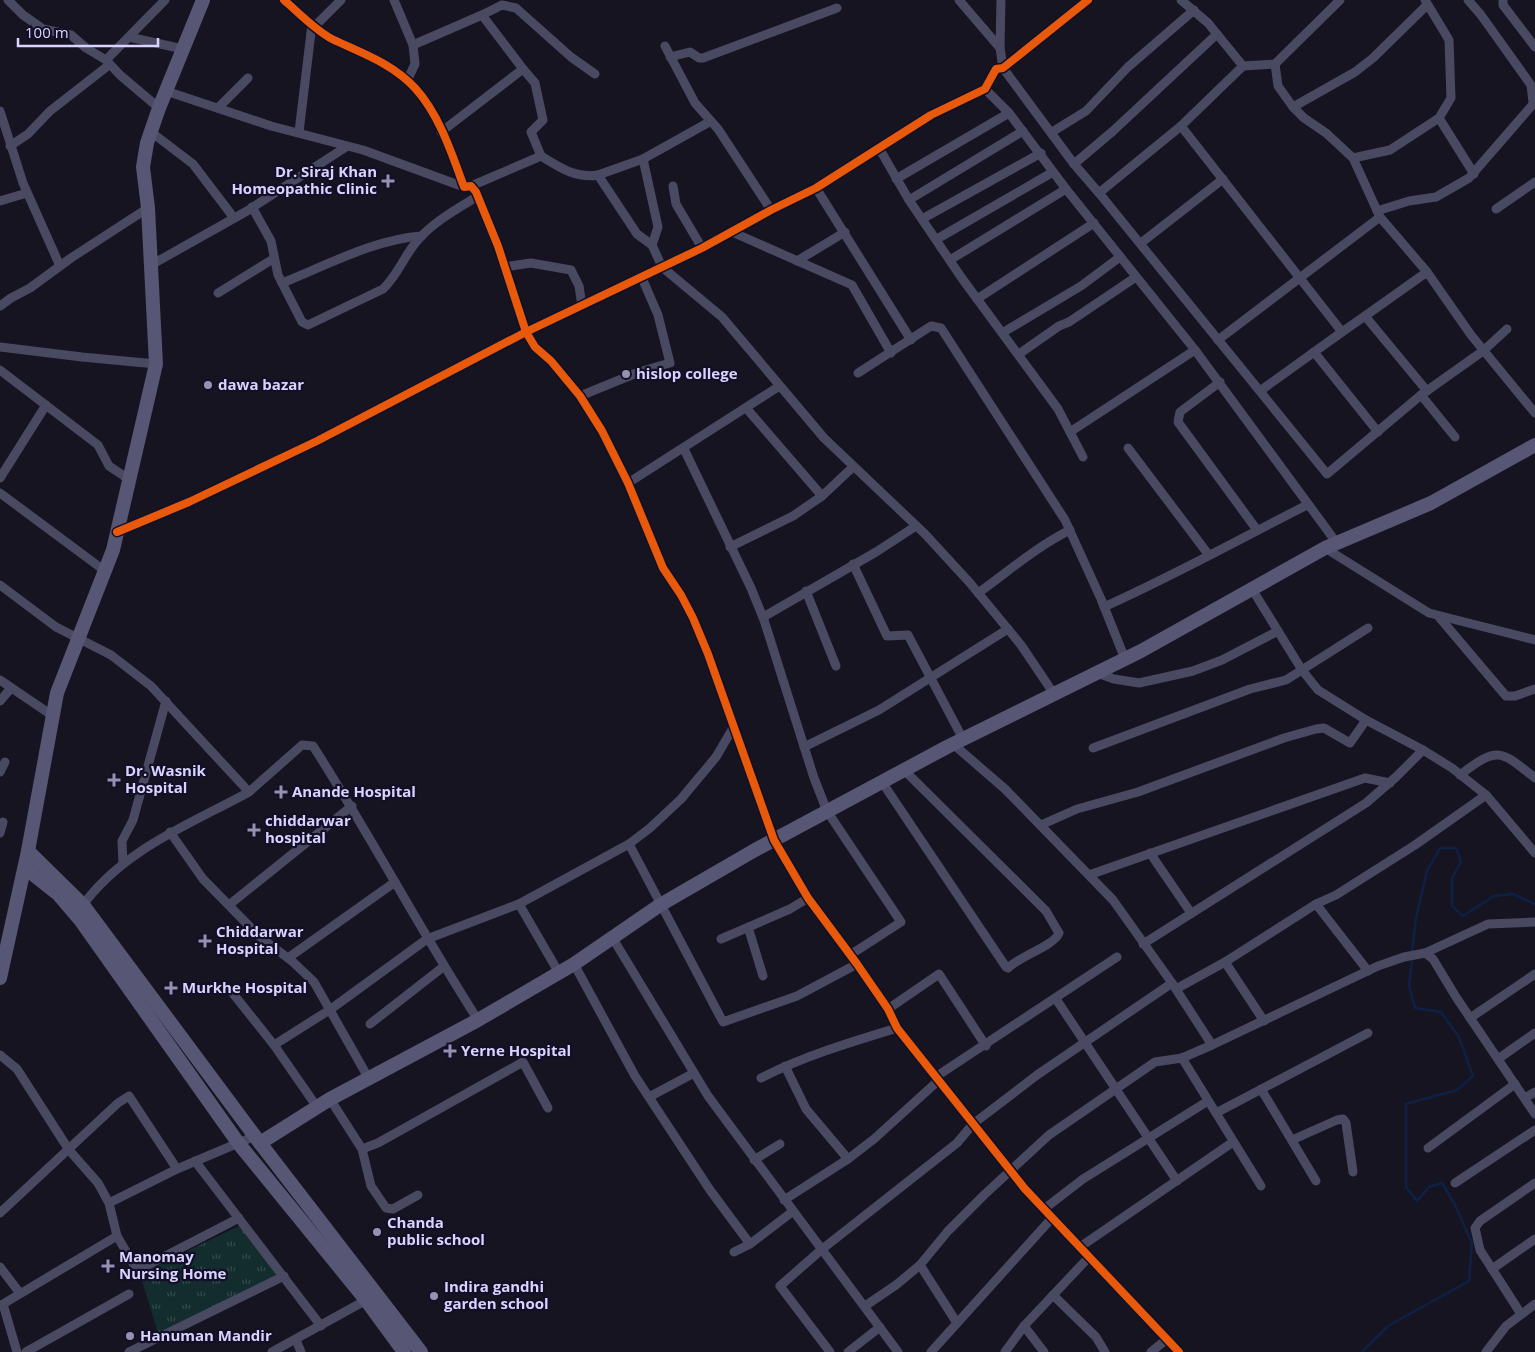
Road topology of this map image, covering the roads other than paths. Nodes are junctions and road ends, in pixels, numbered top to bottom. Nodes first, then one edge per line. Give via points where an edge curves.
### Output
1 (8, 0) edge
2 (165, 0) edge
3 (203, 0) edge
4 (284, 0) edge
5 (341, 0) edge
6 (394, 0) edge
7 (959, 0) edge
8 (1088, 0) edge
9 (1180, 0) edge
10 (1340, 0) edge
11 (1468, 0) edge
12 (1502, 0) edge
13 (1002, 1) edge
14 (1426, 3) edge
15 (837, 8) dead end
16 (1194, 10) junction
17 (482, 15) junction
18 (313, 25) junction
19 (1217, 34) junction
20 (129, 37) junction
21 (413, 45) junction
22 (665, 46) dead end
23 (1535, 47) edge
24 (1000, 48) junction
25 (183, 49) junction
26 (670, 58) junction
27 (108, 62) junction
28 (1275, 64) junction
29 (1244, 66) junction
30 (1003, 68) junction
31 (522, 69) junction
32 (595, 74) dead end
33 (248, 78) dead end
34 (407, 81) junction
35 (985, 89) junction
36 (166, 91) junction
37 (1534, 102) edge
38 (1293, 107) junction
39 (159, 108) junction
40 (218, 108) junction
41 (0, 111) edge
42 (1009, 112) junction
43 (1439, 118) junction
44 (711, 121) junction
45 (1181, 126) junction
46 (1023, 131) junction
47 (150, 132) junction
48 (299, 132) junction
49 (441, 132) junction
50 (1052, 132) junction
51 (10, 146) junction
52 (346, 147) junction
53 (879, 148) junction
54 (1040, 153) junction
55 (541, 156) junction
56 (1353, 158) junction
57 (643, 159) junction
58 (1074, 164) junction
59 (1053, 172) junction
60 (1474, 174) junction
61 (598, 175) junction
62 (896, 179) junction
63 (1223, 179) junction
64 (1535, 182) edge
65 (673, 186) dead end
66 (468, 187) junction
67 (816, 188) junction
68 (1066, 189) junction
69 (27, 193) junction
70 (1099, 193) junction
71 (478, 196) junction
72 (0, 200) edge
73 (909, 200) junction
74 (148, 208) junction
75 (252, 208) junction
76 (1496, 209) dead end
77 (771, 210) junction
78 (1379, 214) junction
79 (234, 218) junction
80 (922, 220) junction
81 (1094, 223) junction
82 (732, 232) junction
83 (845, 232) junction
84 (422, 236) junction
85 (937, 239) junction
86 (1141, 243) junction
87 (652, 244) junction
88 (702, 248) junction
89 (1120, 257) junction
90 (273, 259) junction
91 (950, 260) junction
92 (797, 261) junction
93 (150, 265) junction
94 (60, 266) junction
95 (504, 267) junction
96 (662, 267) junction
97 (1427, 272) junction
98 (1136, 277) junction
99 (1301, 277) junction
100 (642, 278) junction
101 (282, 283) junction
102 (218, 293) dead end
103 (977, 300) junction
104 (0, 306) edge
105 (582, 306) junction
106 (1365, 316) junction
107 (1507, 329) dead end
108 (526, 332) junction
109 (1342, 332) junction
110 (1002, 334) junction
111 (911, 340) junction
112 (1218, 340) junction
113 (0, 347) edge
114 (1196, 350) junction
115 (1483, 351) junction
116 (1314, 352) junction
117 (891, 353) junction
118 (1019, 354) junction
119 (156, 364) junction
120 (0, 370) edge
121 (858, 373) dead end
122 (1220, 382) junction
123 (778, 387) junction
124 (1260, 391) junction
125 (1424, 393) junction
126 (580, 396) junction
127 (46, 405) junction
128 (747, 408) junction
129 (1535, 413) edge
130 (1070, 432) junction
131 (1378, 432) junction
132 (1455, 437) dead end
133 (1535, 445) edge
134 (1128, 448) dead end
135 (684, 449) junction
136 (1083, 457) dead end
137 (853, 467) junction
138 (0, 478) edge
139 (130, 480) junction
140 (628, 483) junction
141 (0, 493) edge
142 (822, 496) junction
143 (1307, 505) junction
144 (916, 526) junction
145 (1070, 530) junction
146 (1257, 530) junction
147 (117, 532) junction
148 (1330, 545) junction
149 (730, 547) junction
150 (1208, 554) junction
151 (854, 564) junction
152 (105, 571) junction
153 (0, 585) edge
154 (1252, 589) junction
155 (806, 591) junction
156 (978, 593) junction
157 (1104, 607) junction
158 (762, 616) junction
159 (1439, 616) junction
160 (1368, 628) dead end
161 (1008, 629) junction
162 (1278, 631) junction
163 (77, 636) junction
164 (1535, 640) edge
165 (1125, 659) junction
166 (836, 666) dead end
167 (1302, 670) junction
168 (1097, 673) junction
169 (930, 677) junction
170 (0, 680) edge
171 (11, 688) junction
172 (1535, 689) edge
173 (1054, 694) junction
174 (0, 701) edge
175 (166, 702) junction
176 (53, 716) junction
177 (1366, 720) junction
178 (733, 728) junction
179 (958, 742) junction
180 (804, 746) junction
181 (1093, 748) dead end
182 (1423, 750) junction
183 (5, 762) dead end
184 (904, 770) junction
185 (0, 772) edge
186 (1460, 775) junction
187 (1535, 778) edge
188 (882, 782) junction
189 (1390, 782) junction
190 (249, 792) junction
191 (1486, 795) junction
192 (352, 806) junction
193 (827, 811) junction
194 (3, 822) dead end
195 (1041, 825) junction
196 (170, 832) junction
197 (0, 833) edge
198 (774, 840) junction
199 (629, 844) junction
200 (28, 851) junction
201 (1150, 853) junction
202 (1535, 853) edge
203 (123, 864) junction
204 (25, 868) junction
205 (1089, 875) junction
206 (395, 882) junction
207 (808, 898) junction
208 (519, 904) junction
209 (1316, 904) junction
210 (228, 905) junction
211 (660, 905) junction
212 (80, 910) junction
213 (1191, 913) junction
214 (1535, 922) edge
215 (748, 927) junction
216 (612, 937) junction
217 (427, 939) junction
218 (721, 939) dead end
219 (1143, 944) junction
220 (1424, 953) junction
221 (850, 955) junction
222 (1117, 957) dead end
223 (288, 958) junction
224 (1225, 962) junction
225 (574, 964) junction
226 (857, 964) junction
227 (444, 967) junction
228 (1368, 971) junction
229 (559, 973) junction
230 (1535, 974) edge
231 (763, 976) dead end
232 (0, 978) edge
233 (1174, 986) junction
234 (231, 991) dead end
235 (1056, 999) junction
236 (331, 1009) junction
237 (888, 1009) junction
238 (1470, 1018) junction
239 (478, 1020) junction
240 (1264, 1021) junction
241 (370, 1024) dead end
242 (897, 1028) junction
243 (1368, 1033) dead end
244 (1535, 1033) edge
245 (274, 1044) junction
246 (1085, 1044) junction
247 (1212, 1045) junction
248 (986, 1046) junction
249 (0, 1055) edge
250 (1182, 1058) junction
251 (1498, 1059) junction
252 (785, 1066) junction
253 (694, 1073) junction
254 (761, 1078) dead end
255 (938, 1078) junction
256 (369, 1079) junction
257 (1515, 1084) junction
258 (1261, 1089) junction
259 (1116, 1090) junction
260 (1535, 1092) edge
261 (649, 1098) junction
262 (1525, 1098) junction
263 (330, 1100) junction
264 (1208, 1101) junction
265 (317, 1107) junction
266 (548, 1108) dead end
267 (1216, 1113) junction
268 (1535, 1114) edge
269 (973, 1124) junction
270 (1535, 1130) edge
271 (1150, 1138) junction
272 (258, 1139) junction
273 (1292, 1140) junction
274 (1233, 1142) junction
275 (239, 1144) junction
276 (780, 1144) dead end
277 (1428, 1148) dead end
278 (362, 1149) junction
279 (69, 1150) junction
280 (848, 1159) junction
281 (754, 1160) junction
282 (195, 1161) junction
283 (177, 1169) junction
284 (1009, 1170) junction
285 (1353, 1172) dead end
286 (1177, 1181) junction
287 (1316, 1181) dead end
288 (1455, 1183) dead end
289 (1535, 1183) edge
290 (1261, 1186) dead end
291 (418, 1195) dead end
292 (784, 1200) junction
293 (109, 1202) junction
294 (1044, 1209) junction
295 (792, 1212) junction
296 (0, 1213) edge
297 (239, 1218) junction
298 (1052, 1218) junction
299 (117, 1236) junction
300 (1535, 1239) edge
301 (750, 1244) junction
302 (1080, 1247) junction
303 (822, 1250) junction
304 (734, 1252) dead end
305 (1089, 1257) junction
306 (920, 1265) junction
307 (0, 1267) edge
308 (1492, 1269) junction
309 (284, 1276) junction
310 (19, 1292) junction
311 (129, 1294) dead end
312 (1053, 1295) junction
313 (372, 1296) junction
314 (2, 1305) edge
315 (1534, 1305) edge
316 (864, 1306) junction
317 (1521, 1314) junction
318 (957, 1323) junction
319 (321, 1326) junction
320 (1024, 1326) junction
321 (880, 1327) junction
322 (1167, 1339) junction
323 (296, 1340) junction
324 (17, 1352) edge
325 (26, 1352) edge
326 (129, 1352) edge
327 (272, 1352) edge
328 (301, 1352) edge
329 (404, 1352) edge
330 (421, 1352) edge
331 (830, 1352) edge
332 (848, 1352) edge
333 (898, 1352) edge
334 (931, 1352) edge
335 (1005, 1352) edge
336 (1044, 1352) edge
337 (1105, 1352) edge
338 (1151, 1352) edge
339 (1179, 1352) edge
340 (1486, 1352) edge

1 - 27 street via 43,29 71,35
2 - 20 street
3 - 25 main road
4 - 18 street
5 - 18 street
6 - 21 street
7 - 24 street
8 - 30 street
9 - 16 street
10 - 28 street
11 - 37 street via 1531,85
12 - 23 street
13 - 24 street
14 - 38 street via 1373,58 1355,72
14 - 43 street via 1449,40 1452,98
15 - 26 street via 703,58 690,52
16 - 19 street
16 - 50 street via 1128,67 1086,112
17 - 21 street
17 - 31 street
17 - 32 street via 502,5 513,7
18 - 34 street via 330,38 364,52
18 - 48 street
19 - 29 street
19 - 58 street
20 - 25 street
20 - 27 street
21 - 34 street via 415,64
22 - 26 street
24 - 30 street
25 - 36 main road
26 - 44 street via 695,103
27 - 39 street
27 - 51 street via 28,134
28 - 29 street
28 - 38 street via 1278,86
29 - 45 street
30 - 35 street via 996,69
30 - 50 street
31 - 49 street
31 - 55 street via 534,83 543,120 531,132
33 - 40 street
34 - 49 street via 415,88
35 - 42 street
35 - 53 street via 931,115
36 - 39 main road
36 - 40 street
37 - 60 street
38 - 56 street
39 - 47 main road
40 - 48 street
41 - 51 street
42 - 46 street
42 - 62 street
43 - 56 street via 1390,150
43 - 60 street
44 - 57 street
44 - 77 street
45 - 63 street
45 - 70 street
46 - 54 street
46 - 73 street
47 - 74 main road via 143,167
47 - 79 street via 194,164
48 - 52 street
49 - 66 street
50 - 58 street
51 - 69 street
52 - 66 street
52 - 75 street
53 - 62 street
53 - 67 street
54 - 59 street
54 - 80 street
55 - 61 street via 570,173 589,177
55 - 66 street
56 - 78 street
57 - 61 street
57 - 87 street via 658,227
58 - 70 street
59 - 68 street
59 - 85 street
60 - 78 street via 1436,197 1409,201
61 - 87 street via 637,234
62 - 73 street
63 - 86 street
63 - 99 street
64 - 76 street
65 - 88 street via 676,204
66 - 71 street
67 - 77 street
67 - 83 street
68 - 81 street
68 - 91 street
69 - 72 street
69 - 94 street
70 - 86 street
71 - 84 street via 454,210
71 - 95 street
73 - 80 street
74 - 93 main road
74 - 94 street
75 - 79 street
75 - 90 street via 270,241
77 - 82 street
78 - 97 street
78 - 99 street
79 - 93 street
80 - 85 street
81 - 89 street
81 - 103 street
82 - 88 street
82 - 92 street
83 - 92 street
83 - 111 street
84 - 101 street via 384,242
84 - 101 street via 392,281 383,289 310,324 302,322
85 - 91 street
86 - 112 street
87 - 96 street
88 - 96 street
89 - 98 street
89 - 110 street via 1081,286
90 - 101 street
90 - 102 street
91 - 103 street
92 - 117 street via 852,285
93 - 119 main road
94 - 104 street
95 - 105 street via 531,263 571,270 579,286
95 - 108 street
96 - 100 street
96 - 123 street via 722,318
97 - 106 street
97 - 115 street
98 - 114 street
98 - 118 street
99 - 109 street
99 - 112 street
100 - 105 street
100 - 126 street via 658,315 670,363
103 - 110 street
105 - 108 street
106 - 109 street
106 - 125 street
107 - 115 street
108 - 126 street via 535,348
108 - 147 street via 317,441 189,502
109 - 116 street
110 - 118 street
111 - 117 street
111 - 145 street via 931,326 941,328
112 - 124 street
113 - 119 street
114 - 122 street
114 - 130 street
115 - 125 street
115 - 129 street
116 - 124 street
116 - 131 street
117 - 121 street
118 - 130 street via 1058,409
119 - 139 main road
120 - 127 street
122 - 143 street
122 - 146 street via 1180,412 1178,422
123 - 128 street
123 - 137 street
124 - 131 street via 1327,474
125 - 131 street
125 - 132 street
126 - 140 street
127 - 138 street
127 - 139 street via 98,445 108,466
128 - 135 street
128 - 142 street
130 - 136 street
133 - 148 main road via 1431,503
134 - 150 street
135 - 140 street
135 - 149 street
137 - 142 street
137 - 144 street
139 - 147 main road
140 - 178 street via 663,568 681,595 696,627
141 - 152 street
142 - 149 street via 793,516
143 - 146 street
143 - 148 street
144 - 151 street
144 - 156 street
145 - 156 street via 1037,552 1026,555 1010,571
145 - 157 street
146 - 150 street
147 - 152 main road
148 - 154 main road
148 - 159 street via 1429,613
149 - 158 street via 752,588
150 - 157 street via 1165,579
151 - 155 street
151 - 169 street via 887,636 908,636
152 - 163 main road
153 - 163 street via 56,627
154 - 162 street
154 - 165 main road
155 - 158 street
155 - 166 street
156 - 161 street
157 - 165 street
158 - 180 street
159 - 164 street
159 - 172 street via 1506,696
160 - 167 street
161 - 169 street
161 - 173 street
162 - 167 street
162 - 168 street via 1193,671 1139,683
163 - 175 street via 112,654
163 - 176 main road via 57,693
165 - 168 main road
167 - 177 street via 1318,690
167 - 181 street via 1286,680 1250,689
168 - 173 main road
169 - 179 street
169 - 180 street via 841,731
170 - 171 street
171 - 174 street
171 - 176 street
173 - 179 main road
175 - 190 street
175 - 203 street via 134,820 122,841
176 - 200 main road
177 - 182 street
177 - 195 street via 1350,743 1324,728 1316,729 1138,792 1078,809
178 - 198 street
178 - 199 street via 716,758 682,799
179 - 184 main road
179 - 195 street
180 - 193 street
182 - 186 street
182 - 189 street
183 - 185 street
184 - 188 main road
184 - 188 street via 1046,911 1057,929 1056,940 1006,967
186 - 187 street via 1476,763 1501,754
186 - 191 street
188 - 193 main road
189 - 201 street via 1365,778
189 - 213 street via 1366,803
190 - 192 street via 302,744 313,746
190 - 196 street
191 - 202 street
191 - 209 street via 1416,845
192 - 206 street
192 - 210 street
193 - 198 main road
193 - 221 street via 901,922
194 - 197 street
195 - 205 street
196 - 203 street
196 - 210 street via 203,879
198 - 207 street
198 - 211 main road
199 - 208 street
199 - 211 street
200 - 204 main road
200 - 212 main road
201 - 205 street
201 - 213 street
203 - 212 street
204 - 212 main road
204 - 232 main road
205 - 219 street via 1113,900
206 - 217 street
206 - 223 street
207 - 215 street via 790,910
207 - 221 street
208 - 217 street
208 - 229 street
209 - 224 street
209 - 228 street
210 - 223 street via 259,936
211 - 216 main road
211 - 226 street via 723,1022 797,996
212 - 272 main road
212 - 275 main road
213 - 219 street
214 - 220 street via 1488,924
215 - 218 street
215 - 231 street
216 - 225 main road
216 - 253 street
217 - 227 street
217 - 236 street
219 - 233 street
220 - 228 street
220 - 238 street via 1433,959
221 - 226 street
222 - 235 street
223 - 236 street via 314,982
224 - 233 street
224 - 240 street
225 - 229 main road
225 - 261 street
226 - 237 street
227 - 239 street
227 - 241 street
228 - 240 street
229 - 239 main road
230 - 238 street
233 - 246 street
233 - 247 street
234 - 245 street
235 - 246 street
235 - 248 street
236 - 245 street
236 - 256 street
237 - 242 street
237 - 248 street via 939,974
238 - 251 street
239 - 256 main road
240 - 247 street
242 - 252 street
242 - 255 street
243 - 258 street
244 - 251 street
245 - 265 street
246 - 259 street
246 - 269 street via 1037,1075
247 - 250 street
248 - 255 street
249 - 279 street via 17,1069
250 - 259 street via 1155,1062
250 - 264 street
251 - 257 street
252 - 254 street
252 - 280 street via 806,1109
253 - 261 street
253 - 281 street
255 - 269 street
255 - 280 street via 874,1139
256 - 263 main road
257 - 262 street
257 - 277 street
258 - 267 street
258 - 273 street
259 - 271 street
259 - 284 street via 1049,1135
260 - 262 street
261 - 301 street
262 - 268 street
263 - 265 main road
263 - 278 street
264 - 267 street
264 - 271 street
265 - 272 main road
266 - 278 street via 523,1062
267 - 274 street
269 - 284 street
269 - 303 street via 937,1159
270 - 288 street
271 - 286 street
271 - 294 street
272 - 275 street
272 - 313 main road
273 - 285 street via 1344,1119
273 - 287 street
274 - 286 street
274 - 290 street
275 - 282 street
275 - 313 main road
276 - 281 street
278 - 291 street via 371,1186 386,1208 393,1209
279 - 283 street via 129,1096
279 - 293 street via 98,1183
279 - 296 street
280 - 292 street
281 - 292 street
282 - 283 street
282 - 297 street
283 - 293 street
284 - 294 street
284 - 306 street via 948,1231
286 - 302 street
289 - 308 street via 1480,1221 1475,1228 1480,1250
292 - 295 street
293 - 299 street
294 - 298 street
295 - 301 street
295 - 303 street
297 - 299 street via 142,1267 134,1265
297 - 309 street
298 - 302 street
298 - 318 street
299 - 310 street
300 - 308 street
301 - 304 street
302 - 305 street
303 - 316 street
303 - 331 street via 780,1286
305 - 312 street
305 - 322 street
306 - 316 street
306 - 318 street
307 - 310 street
308 - 317 street
309 - 319 street
309 - 326 street
310 - 314 street
311 - 325 street
312 - 320 street
312 - 337 street via 1096,1337
313 - 319 street
313 - 329 main road
313 - 330 main road
314 - 324 street
315 - 317 street
316 - 321 street
317 - 340 street via 1506,1326
318 - 334 street
319 - 323 street
320 - 335 street
320 - 336 street
321 - 332 street
321 - 333 street
322 - 338 street
322 - 339 street
323 - 327 street
323 - 328 street

